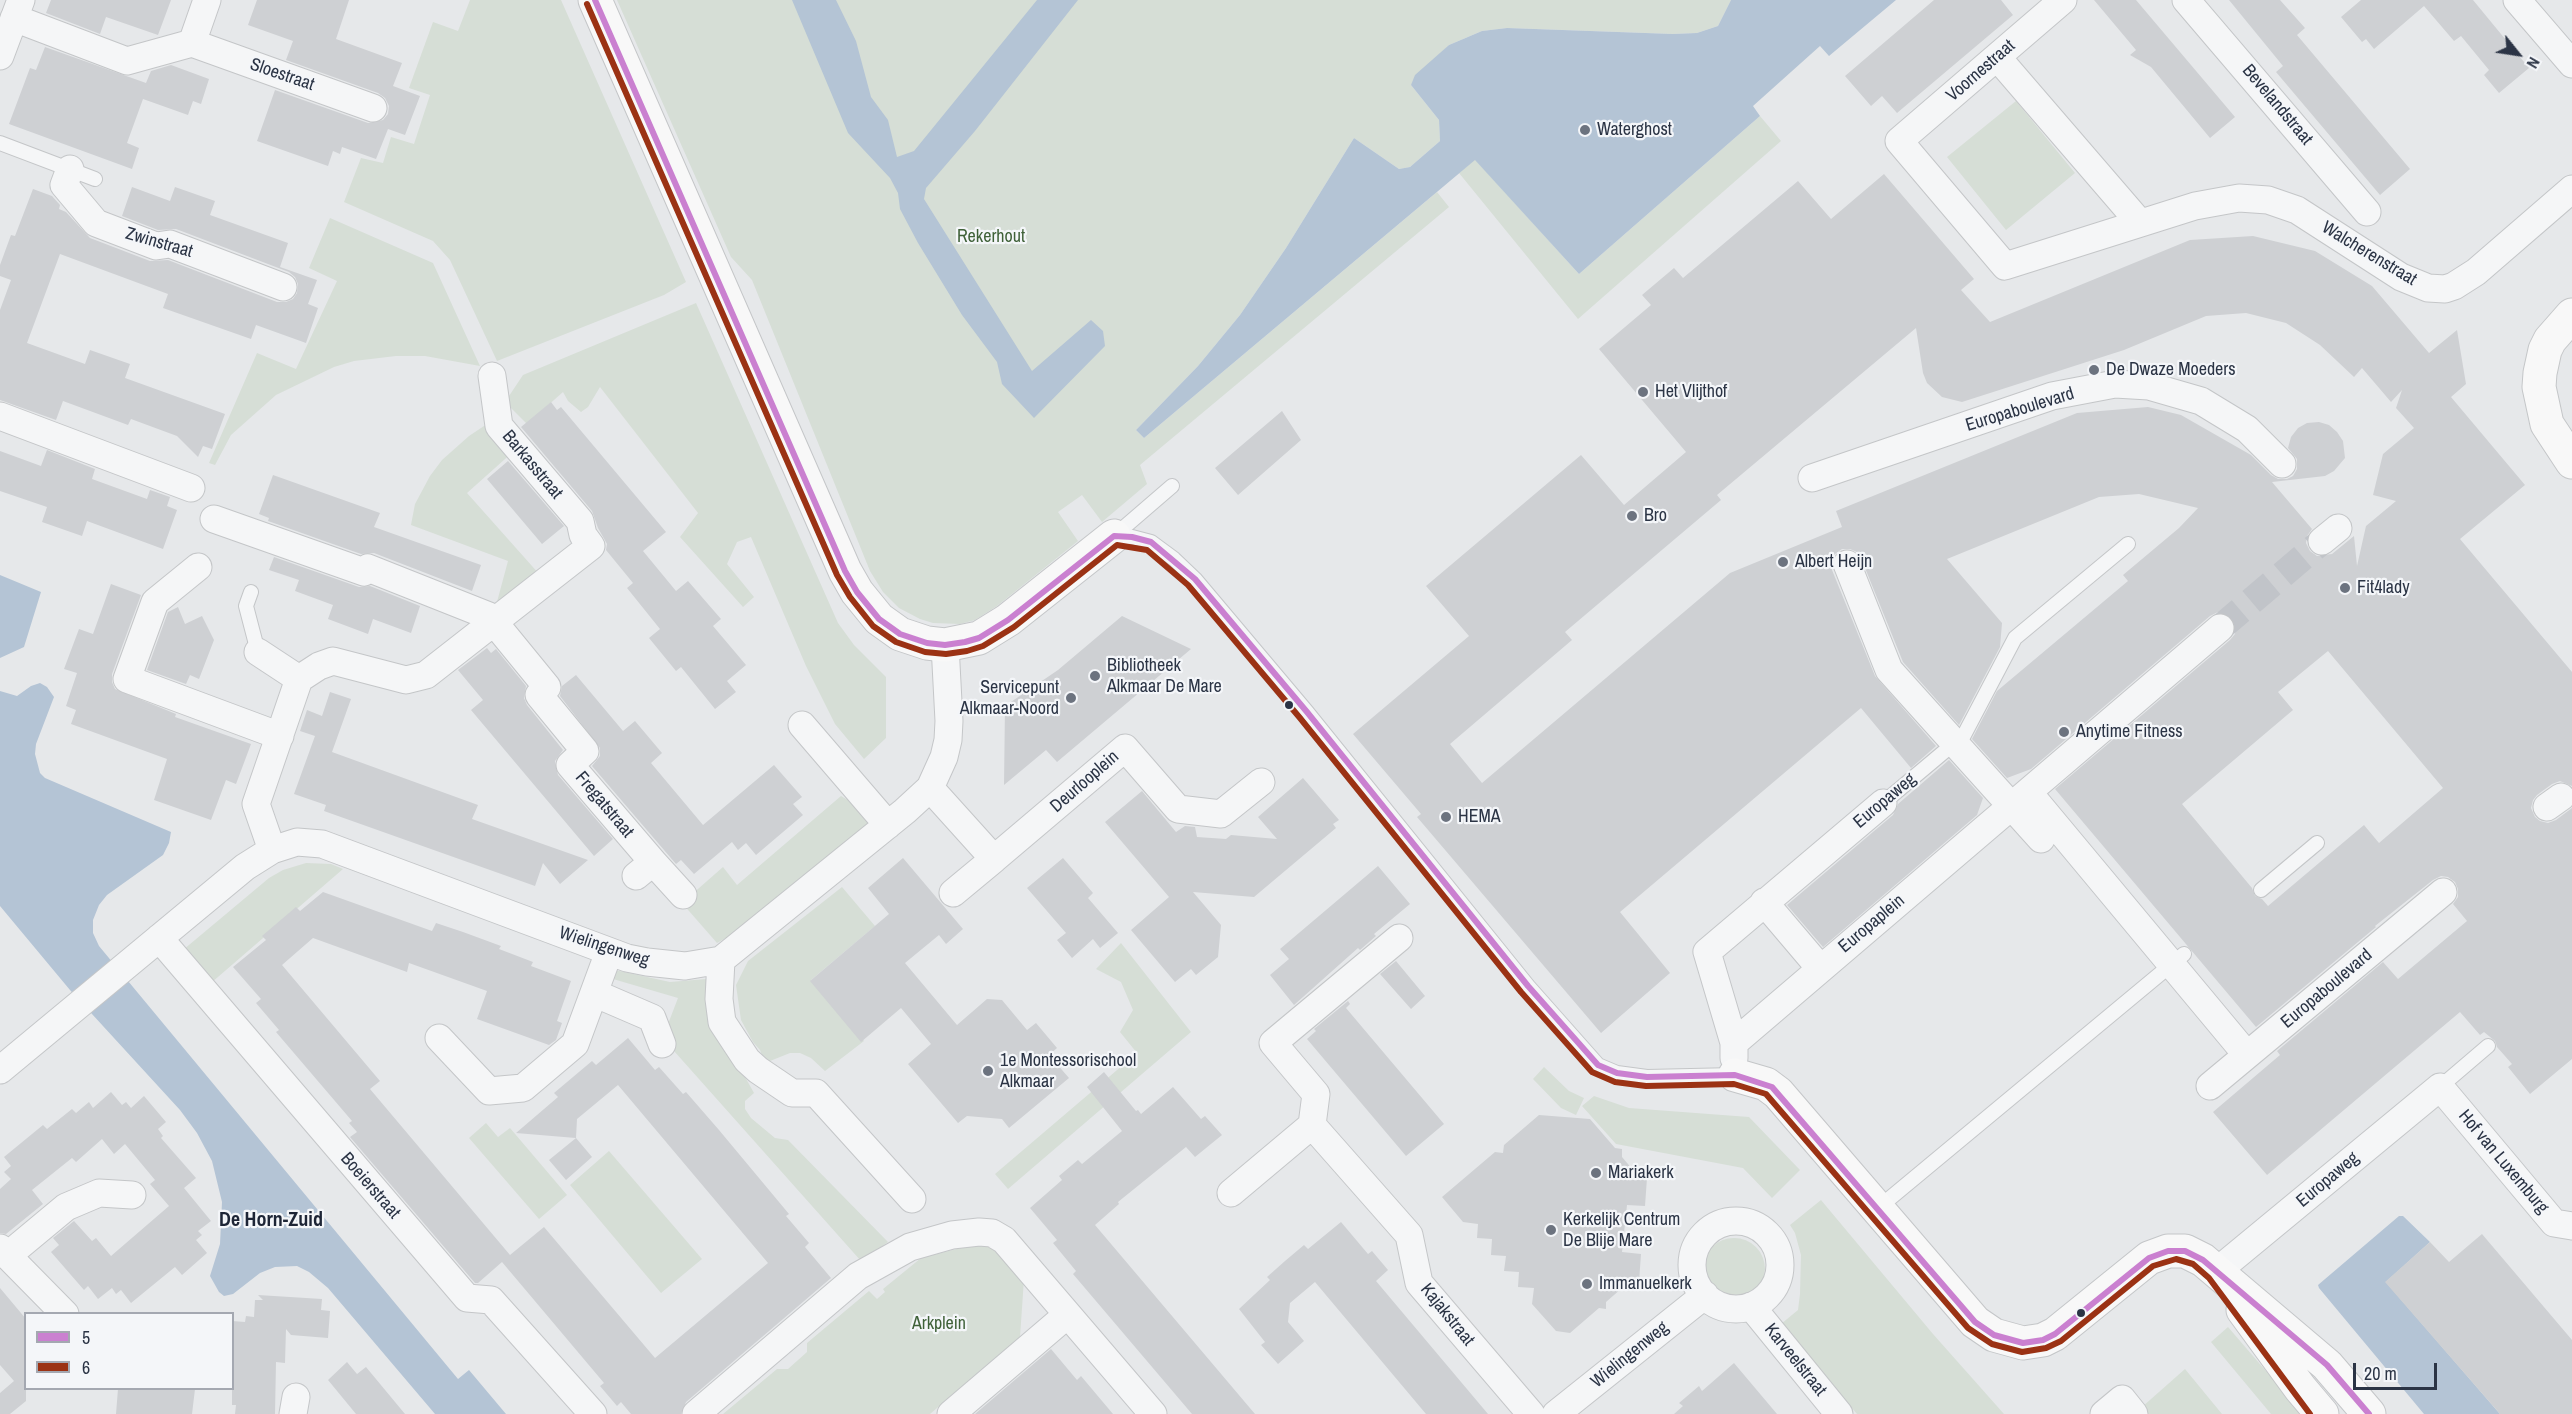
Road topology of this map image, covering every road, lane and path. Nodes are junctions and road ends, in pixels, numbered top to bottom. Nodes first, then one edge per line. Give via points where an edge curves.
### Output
1 (207, 0) edge
2 (595, 0) edge
3 (2062, 0) edge
4 (2186, 0) edge
5 (2517, 0) edge
6 (18, 9) edge
7 (192, 43) junction
8 (0, 56) edge
9 (1997, 57) junction
10 (2570, 59) edge
11 (373, 108) dead end
12 (1899, 141) joint
13 (0, 143) edge
14 (70, 169) junction
15 (95, 179) dead end
16 (2572, 189) edge
17 (2367, 212) dead end
18 (2140, 223) junction
19 (284, 287) dead end
20 (2572, 315) edge
21 (492, 376) dead end
22 (0, 416) edge
23 (2572, 462) edge
24 (2282, 464) dead end
25 (1812, 478) dead end
26 (1172, 486) dead end
27 (191, 488) dead end
28 (214, 519) dead end
29 (1114, 536) junction
30 (2128, 544) dead end
31 (1847, 564) dead end
32 (198, 567) dead end
33 (251, 592) dead end
34 (495, 622) junction
35 (2220, 628) tunnel mouth
36 (945, 645) junction
37 (258, 652) joint
38 (299, 679) junction
39 (802, 725) dead end
40 (280, 736) junction
41 (1956, 742) junction
42 (1261, 782) dead end
43 (930, 788) junction
44 (2020, 798) junction
45 (1883, 803) joint
46 (888, 825) junction
47 (2041, 838) dead end
48 (2318, 843) dead end
49 (272, 850) junction
50 (994, 859) junction
51 (2261, 890) dead end
52 (2443, 892) dead end
53 (953, 893) dead end
54 (683, 895) dead end
55 (1764, 902) junction
56 (159, 938) junction
57 (1399, 938) dead end
58 (609, 952) junction
59 (721, 960) junction
60 (2178, 960) junction
61 (1820, 968) junction
62 (594, 993) junction
63 (439, 1038) dead end
64 (662, 1044) dead end
65 (2488, 1046) dead end
66 (2247, 1055) junction
67 (1734, 1059) junction
68 (0, 1070) edge
69 (2210, 1086) dead end
70 (2440, 1087) junction
71 (1312, 1125) junction
72 (1231, 1193) dead end
73 (132, 1195) dead end
74 (912, 1199) dead end
75 (1877, 1209) junction
76 (2572, 1226) edge
77 (4, 1252) edge
78 (2216, 1272) junction
79 (1705, 1295) junction
80 (1751, 1306) junction
81 (62, 1312) edge
82 (1067, 1315) junction
83 (593, 1414) edge
84 (696, 1414) edge
85 (951, 1414) edge
86 (1153, 1414) edge
87 (1531, 1414) edge
88 (1556, 1414) edge
89 (1839, 1414) edge
90 (2104, 1414) edge
91 (2134, 1414) edge
92 (2322, 1414) edge
93 (2369, 1414) edge

1 - 7 street
2 - 36 street via 845,571 862,599 889,627 912,639
3 - 9 street, Voornestraat
4 - 17 street, Bevelandstraat
5 - 10 street
6 - 7 street via 127,61
6 - 8 street
7 - 11 street, Sloestraat
9 - 12 street, Voornestraat
9 - 18 street
12 - 18 street, Walcherenstraat via 2006,266
13 - 14 lane
14 - 15 lane
14 - 19 street, Zwinstraat via 64,185 96,223 156,246 170,244
16 - 18 street, Walcherenstraat via 2475,272 2445,289 2414,284 2297,210 2268,200 2221,199
20 - 23 street via 2545,350 2539,387 2547,424
21 - 34 street, Barkasstraat via 499,426 580,521 591,546
22 - 27 street
24 - 25 street, Europaboulevard via 2247,429 2201,401 2150,386 2115,384 2052,396
26 - 29 lane
28 - 34 street, Fregatstraat via 364,572 368,568 489,616
29 - 36 street via 994,629 979,638
29 - 67 lane via 1151,542 1195,579 1528,986 1598,1065 1617,1073 1647,1077
30 - 41 lane, Europaweg via 2016,638 1964,735
31 - 41 street via 1889,670
32 - 40 street via 155,602 128,679
33 - 37 lane via 246,606
34 - 38 street via 426,675 413,680 340,661 319,666
34 - 54 street, Fregatstraat via 547,687 539,694 585,751 570,765 644,869
35 - 44 street
36 - 43 street, Wielingenweg via 948,740
37 - 38 street
38 - 40 street
39 - 46 street
40 - 49 street via 256,804
41 - 44 street
41 - 45 lane, Europaweg
42 - 50 street, Deurlooplein via 1221,814 1178,809 1125,748
43 - 46 street, Wielingenweg
43 - 50 street
44 - 47 street
44 - 60 street
44 - 61 street, Europaplein
45 - 55 street, Europaweg
46 - 59 street, Wielingenweg
48 - 51 lane
49 - 56 street, Wielingenweg via 245,867
49 - 58 street, Wielingenweg via 297,842 322,844
50 - 53 street, Deurlooplein
52 - 66 street, Europaboulevard
55 - 61 street
55 - 67 street, Europaweg via 1707,952
56 - 68 street, Wielingenweg
56 - 83 street, Boeierstraat via 467,1298 491,1300
57 - 71 street via 1273,1043 1316,1094
58 - 59 street, Wielingenweg via 665,965 692,966
58 - 62 street
59 - 74 street via 722,1022 747,1060 792,1093 816,1093
60 - 66 street
60 - 75 lane
61 - 67 street, Europaplein
62 - 63 street via 576,1044 523,1088 489,1091
62 - 64 street via 652,1018
65 - 70 lane
66 - 69 street, Europaboulevard
67 - 75 street via 1778,1093
70 - 76 street, Hof van Luxemburg via 2554,1223
70 - 78 street, Europaweg
71 - 72 street
71 - 87 street, Kajakstraat via 1409,1235 1419,1283
73 - 77 street via 99,1193 66,1207
75 - 78 street via 1975,1322 2010,1340 2033,1342 2055,1334 2149,1258 2162,1252 2185,1251
77 - 81 street
78 - 92 street
78 - 93 street via 2327,1365
79 - 80 street via 1727,1308
79 - 80 street via 1693,1270 1698,1243 1720,1224 1748,1223 1771,1238 1780,1263 1773,1289
79 - 88 street, Wielingenweg
80 - 89 street, Karveelstraat
82 - 84 street via 1004,1240 992,1233 967,1233 930,1241 910,1247 858,1276
82 - 85 street
82 - 86 street
90 - 91 street via 2122,1400

